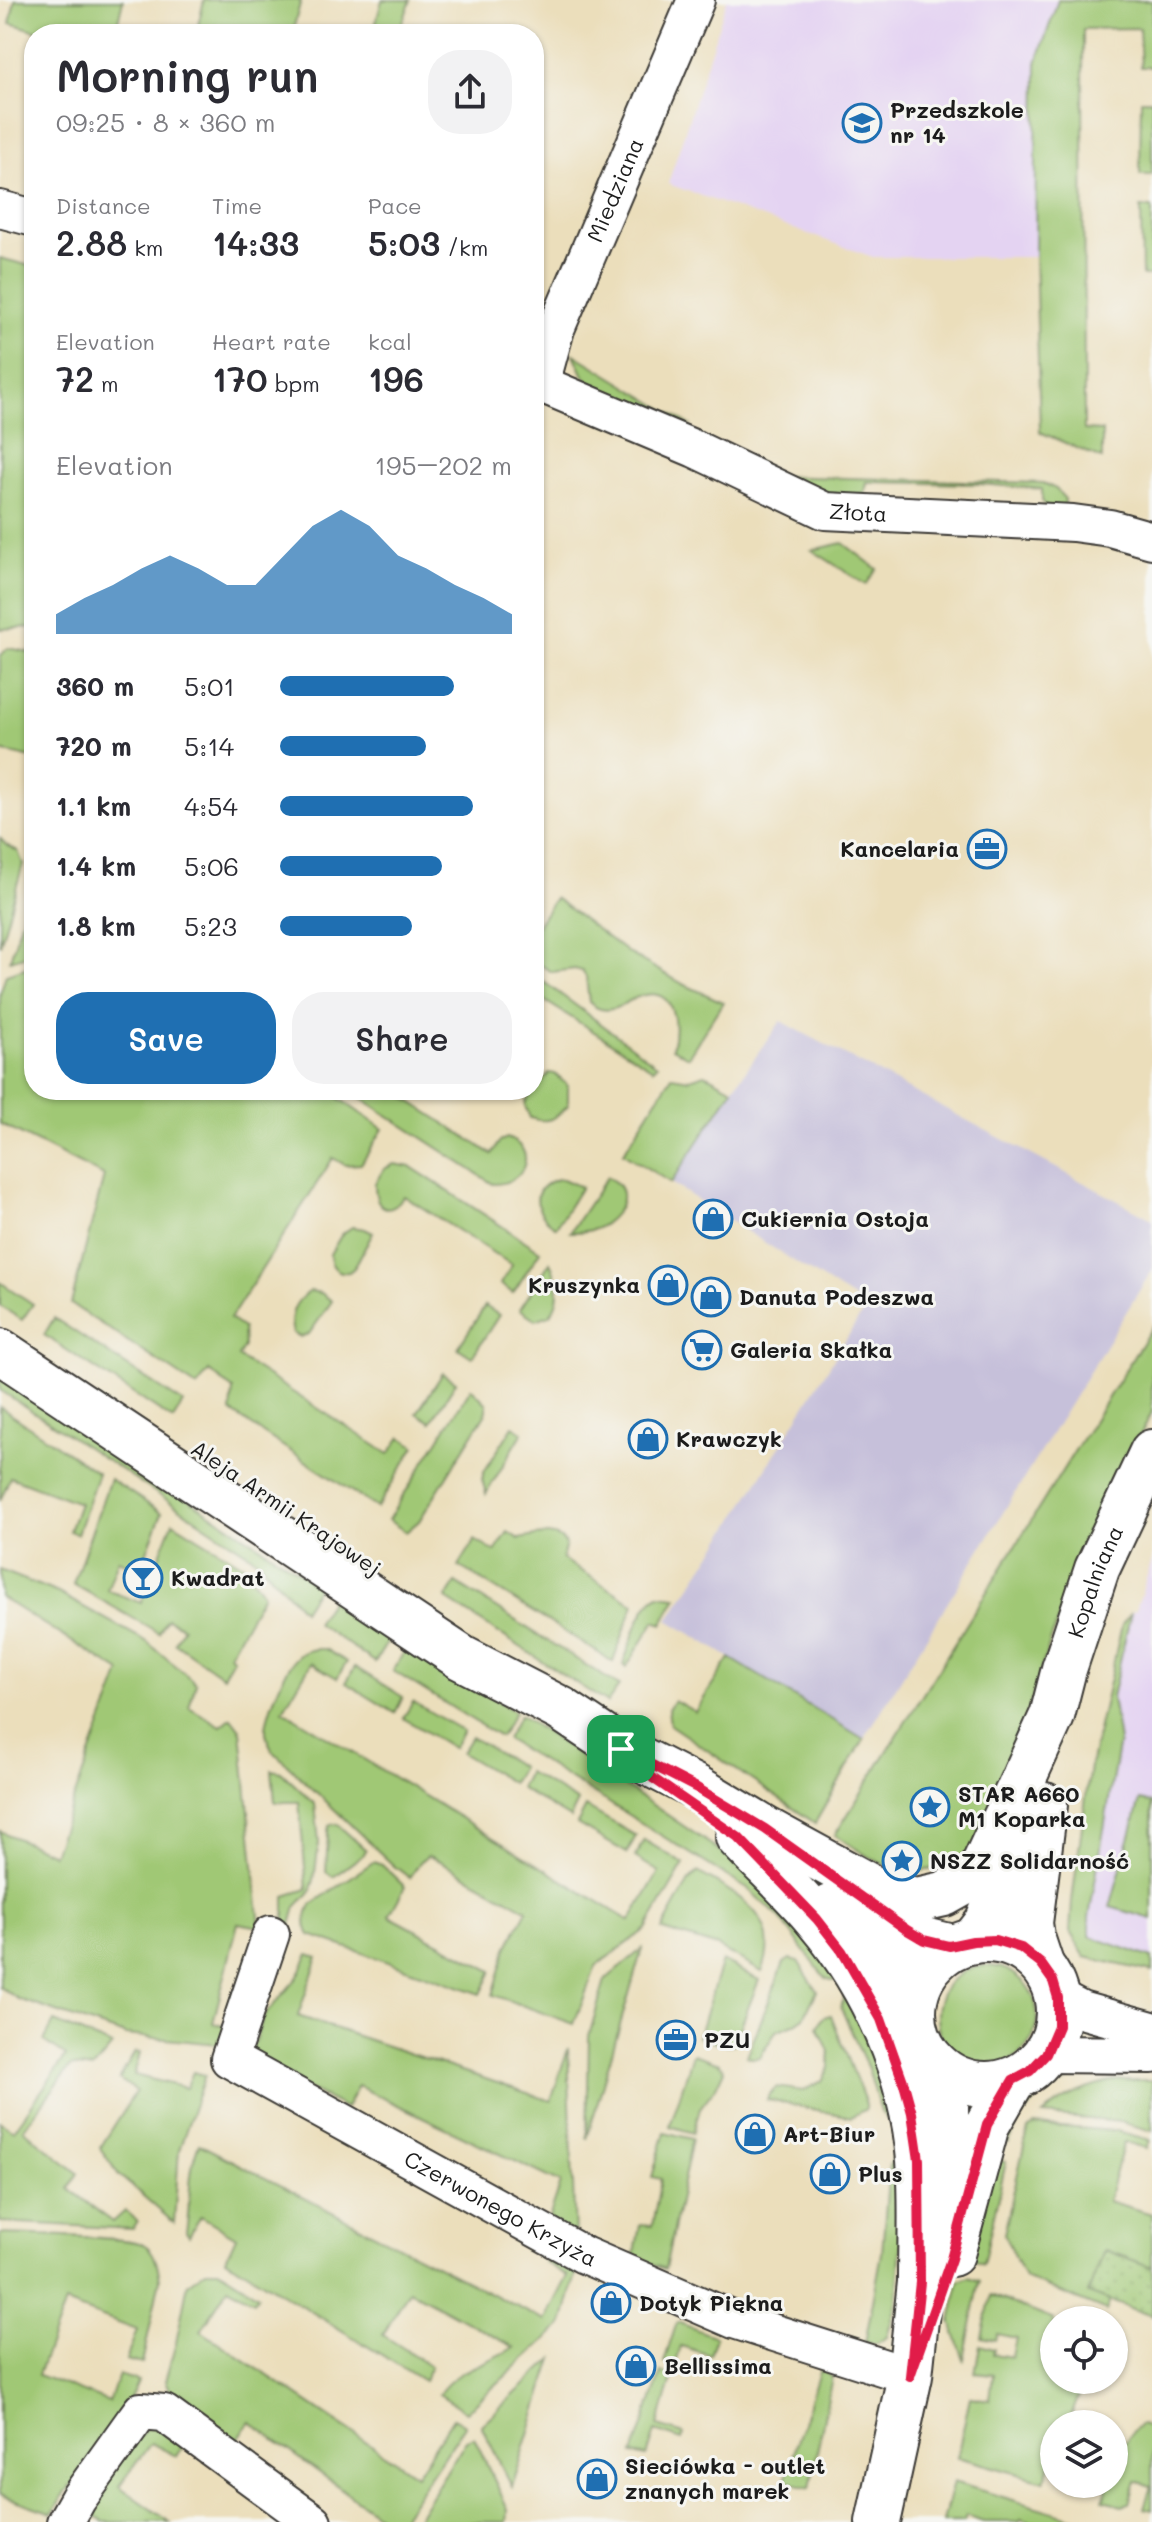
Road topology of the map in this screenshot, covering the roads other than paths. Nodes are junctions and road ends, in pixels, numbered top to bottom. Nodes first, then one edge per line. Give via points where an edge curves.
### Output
1 (696, 0) edge
2 (0, 209) edge
3 (24, 215) edge
4 (544, 364) edge
5 (544, 385) edge
6 (1152, 540) edge
7 (0, 1321) edge
8 (0, 1351) edge
9 (1152, 1452) edge
10 (561, 1709) junction
11 (1052, 1716) junction
12 (1026, 1773) junction
13 (751, 1833) junction
14 (271, 1934) dead end
15 (961, 1944) junction
16 (1049, 1981) junction
17 (914, 2001) junction
18 (1152, 2030) edge
19 (1152, 2055) edge
20 (932, 2061) junction
21 (1030, 2067) junction
22 (920, 2282) junction
23 (910, 2376) junction
24 (65, 2522) edge
25 (313, 2522) edge
26 (878, 2522) edge

1 - 4 street, Miedziana
2 - 3 street
5 - 6 street, Złota via 825,511 1073,523
7 - 10 street, Aleja Armii Krajowej via 493,1643
8 - 10 street, Aleja Armii Krajowej via 462,1658
9 - 11 street, Kopalniana via 1097,1569
10 - 13 street, Aleja Armii Krajowej via 621,1749 697,1788
11 - 12 street, Kopalniana
11 - 16 street, Kopalniana via 1030,1923
12 - 13 street, Aleja Armii Krajowej via 982,1868 944,1894 917,1900 884,1894
12 - 15 street, Kopalniana via 996,1902 987,1923
13 - 15 street, Aleja Armii Krajowej via 924,1940
13 - 17 street, Aleja Armii Krajowej via 885,1957
13 - 22 street, Aleja Armii Krajowej via 842,1951 881,2019 916,2137
14 - 23 street, Czerwonego Krzyża via 229,2059 584,2255 734,2320
15 - 16 street via 995,1940 1021,1948
15 - 17 street via 928,1968
16 - 18 street via 1081,2010
16 - 21 street via 1058,2026
17 - 20 street via 916,2031
19 - 21 street
20 - 21 street via 958,2080 982,2085 998,2084
20 - 22 street, Aleja Armii Krajowej via 942,2084 946,2138
21 - 23 street, Aleja Armii Krajowej via 987,2125 951,2259
22 - 23 street, Aleja Armii Krajowej
23 - 26 street, Aleja Armii Krajowej
24 - 25 street via 141,2411 154,2411 164,2413

